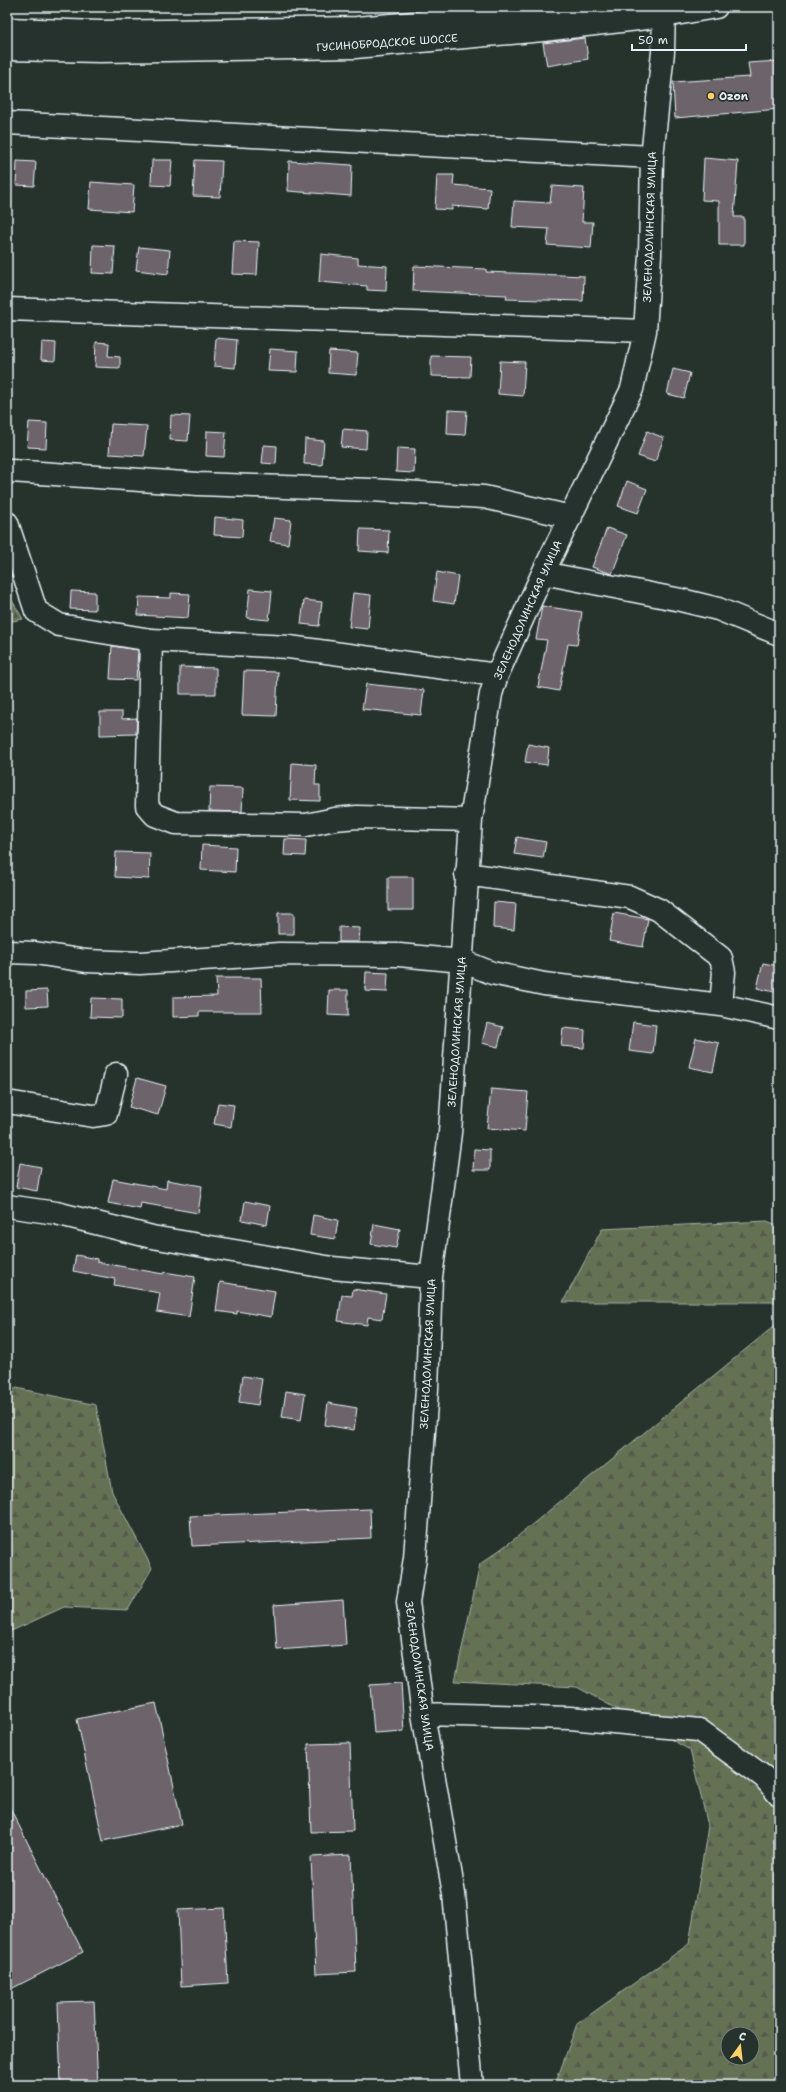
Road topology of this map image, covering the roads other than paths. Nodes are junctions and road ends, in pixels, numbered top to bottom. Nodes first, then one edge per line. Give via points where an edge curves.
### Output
1 (590, 7) edge
2 (716, 7) edge
3 (664, 12) edge
4 (7, 29) edge
5 (7, 49) edge
6 (7, 123) edge
7 (652, 157) junction
8 (7, 309) edge
9 (645, 331) junction
10 (7, 473) edge
11 (571, 517) junction
12 (7, 523) edge
13 (543, 574) junction
14 (779, 634) edge
15 (151, 640) junction
16 (497, 675) junction
17 (471, 820) junction
18 (466, 874) junction
19 (7, 952) edge
20 (462, 961) junction
21 (721, 1005) junction
22 (779, 1018) edge
23 (116, 1074) dead end
24 (7, 1102) edge
25 (7, 1206) edge
26 (431, 1278) junction
27 (423, 1714) junction
28 (779, 1795) edge
29 (472, 2085) edge

1 - 4 street, ГУСИНОБРОДСКОЕ ШОССЕ via 357,28 99,32
2 - 3 street, ГУСИНОБРОДСКОЕ ШОССЕ
3 - 5 street, ГУСИНОБРОДСКОЕ ШОССЕ via 543,30 355,47 100,51
3 - 7 street, ЗЕЛЕНОДОЛИНСКАЯ УЛИЦА via 663,52
6 - 7 street
7 - 9 street, ЗЕЛЕНОДОЛИНСКАЯ УЛИЦА
8 - 9 street
9 - 11 street, ЗЕЛЕНОДОЛИНСКАЯ УЛИЦА via 632,389
10 - 11 street via 11,471 198,484 484,497
11 - 13 street, ЗЕЛЕНОДОЛИНСКАЯ УЛИЦА
12 - 15 street via 36,611 59,625
13 - 14 street via 718,609
13 - 16 street, ЗЕЛЕНОДОЛИНСКАЯ УЛИЦА
15 - 16 street via 289,647
15 - 17 street via 147,806 155,815 176,823 291,825 357,817
16 - 17 street, ЗЕЛЕНОДОЛИНСКАЯ УЛИЦА
17 - 18 street, ЗЕЛЕНОДОЛИНСКАЯ УЛИЦА
18 - 20 street, ЗЕЛЕНОДОЛИНСКАЯ УЛИЦА
18 - 21 street via 630,897 659,910 721,958 724,972
19 - 20 street via 35,952 86,961 140,963 279,954 399,955
20 - 21 street via 492,973 544,984
20 - 26 street, ЗЕЛЕНОДОЛИНСКАЯ УЛИЦА via 450,1133
21 - 22 street
23 - 24 street via 106,1114 93,1116
25 - 26 street via 56,1213 152,1237 332,1268
26 - 27 street, ЗЕЛЕНОДОЛИНСКАЯ УЛИЦА via 427,1389 415,1558 408,1602
27 - 28 street via 570,1718 699,1730 764,1777
27 - 29 street, ЗЕЛЕНОДОЛИНСКАЯ УЛИЦА via 454,1894

